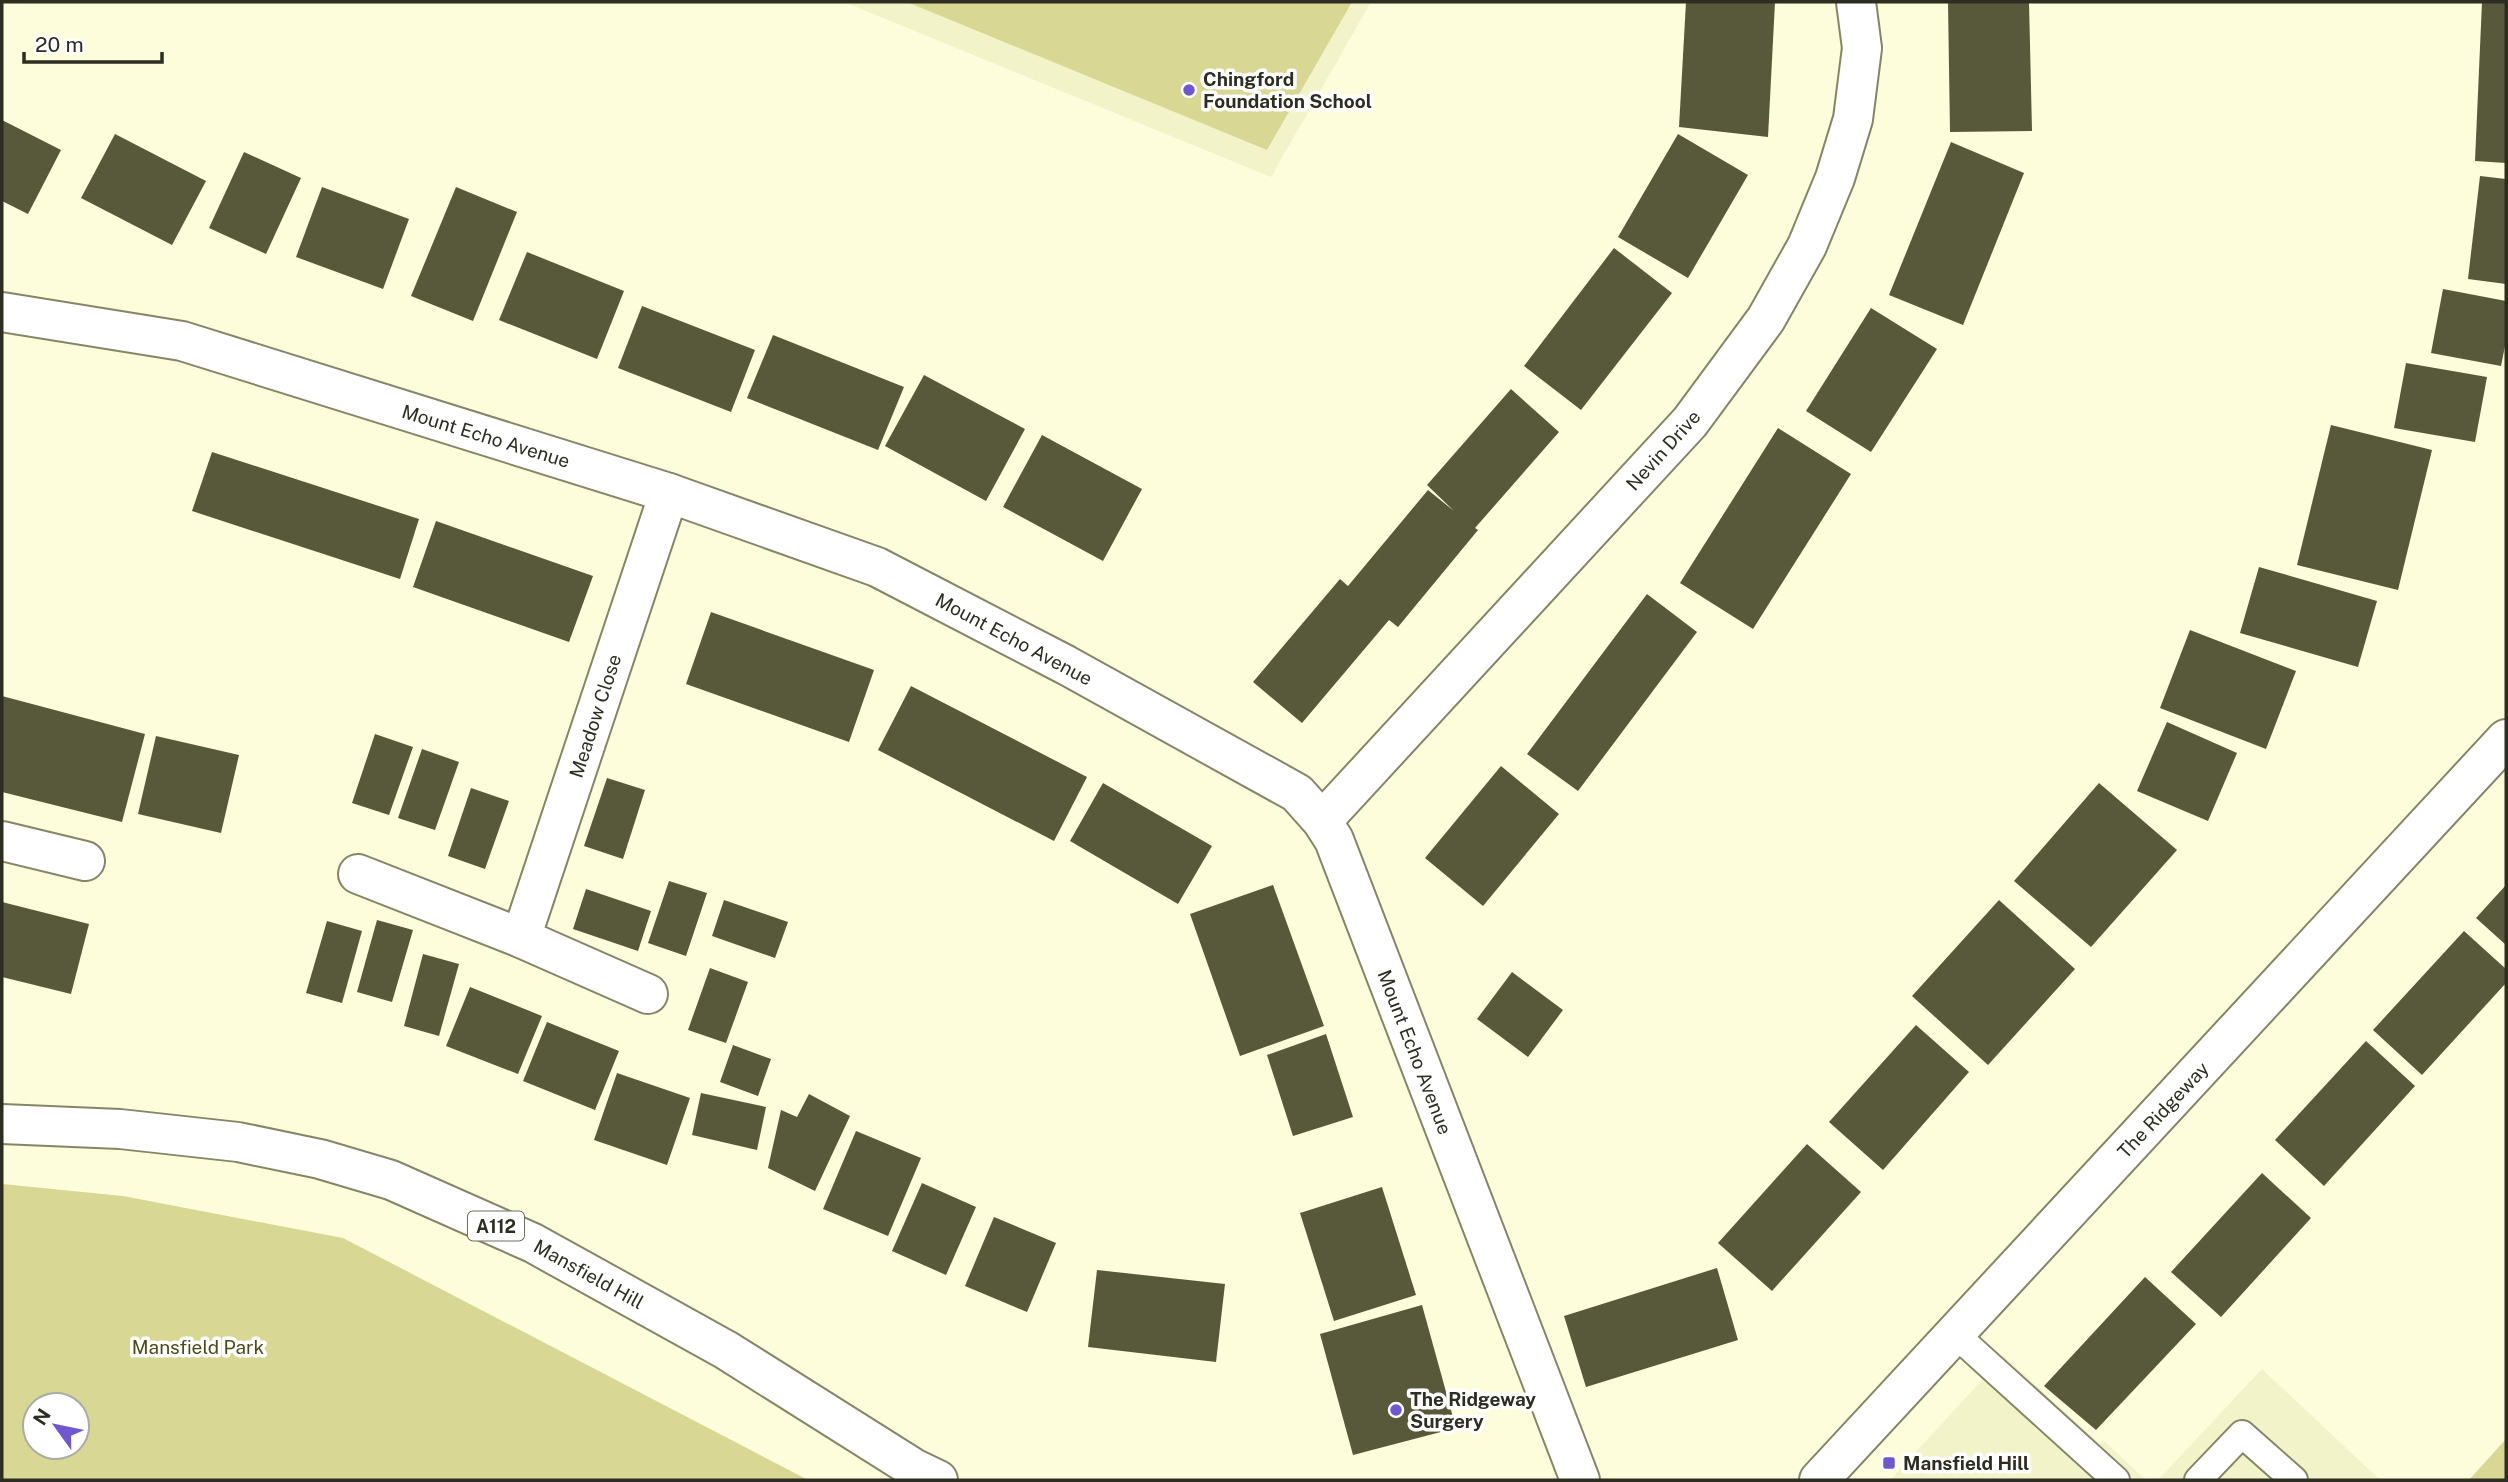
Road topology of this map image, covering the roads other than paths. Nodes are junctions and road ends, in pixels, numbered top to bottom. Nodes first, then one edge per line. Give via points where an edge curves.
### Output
1 (1856, 2) edge
2 (2, 312) edge
3 (669, 493) junction
4 (2506, 739) edge
5 (1322, 821) junction
6 (2, 841) edge
7 (85, 861) dead end
8 (358, 873) dead end
9 (521, 938) junction
10 (648, 995) dead end
11 (2, 1124) edge
12 (1955, 1334) junction
13 (938, 1480) edge
14 (1580, 1480) edge
15 (1819, 1480) edge
16 (2116, 1480) edge
17 (2198, 1480) edge
18 (2294, 1480) edge

1 - 5 street, Nevin Drive via 1862,48 1853,119 1807,246 1766,319 1690,422
2 - 3 street, Mount Echo Avenue via 182,341
3 - 5 street, Mount Echo Avenue via 877,567 1297,793
3 - 9 street, Meadow Close
4 - 12 street, The Ridgeway
5 - 14 street, Mount Echo Avenue via 1334,840
6 - 7 street
8 - 9 street
9 - 10 street
11 - 13 street, Mansfield Hill / A112 via 120,1129 238,1142 391,1180 533,1243 726,1350
12 - 15 street, The Ridgeway
12 - 16 lane
17 - 18 lane via 2242,1434

